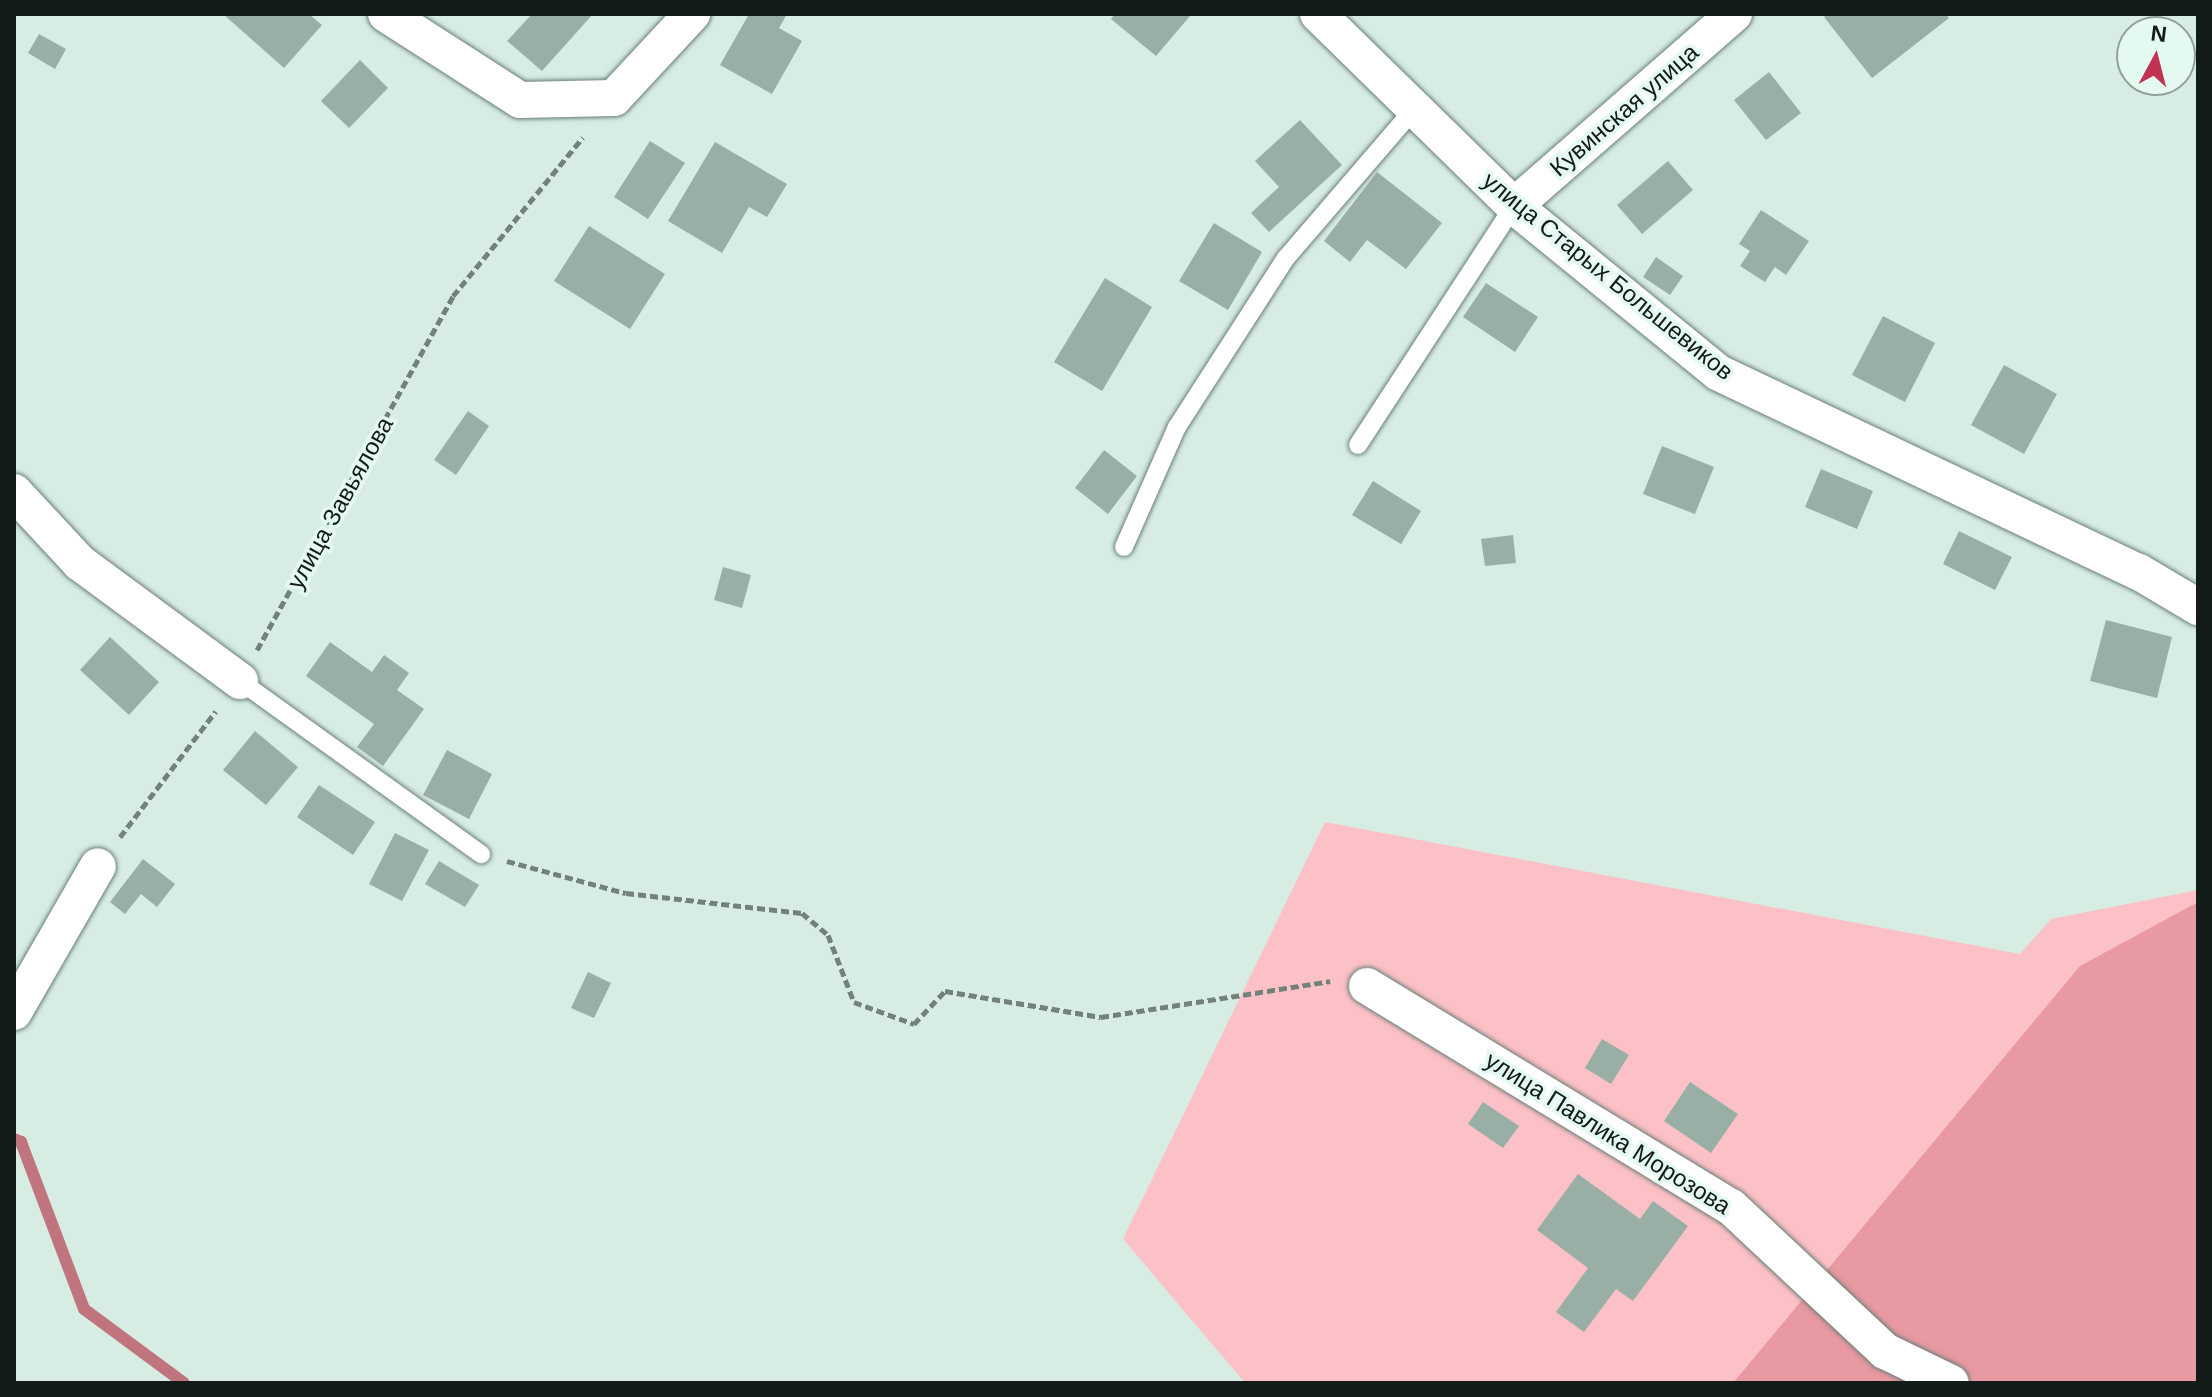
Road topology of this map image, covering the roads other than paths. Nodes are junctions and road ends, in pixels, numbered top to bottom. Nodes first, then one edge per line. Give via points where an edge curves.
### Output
1 (386, 14) edge
2 (692, 14) edge
3 (1318, 14) edge
4 (1734, 14) edge
5 (1414, 109) junction
6 (1514, 206) junction
7 (1358, 445) dead end
8 (14, 492) edge
9 (1124, 547) dead end
10 (2198, 607) edge
11 (240, 681) joint
12 (481, 854) road end
13 (98, 866) road end
14 (1367, 986) road end
15 (14, 1012) edge
16 (1951, 1383) edge

1 - 2 street via 520,100 614,98
3 - 5 street, улица Старых Большевиков
4 - 6 street, Кувинская улица
5 - 6 street, улица Старых Большевиков
5 - 9 lane via 1286,258 1177,427
6 - 7 lane
6 - 10 street, улица Старых Большевиков via 1719,373 2139,572
8 - 11 street via 80,563
11 - 12 lane
13 - 15 street
14 - 16 street, улица Павлика Морозова via 1731,1207 1885,1351

